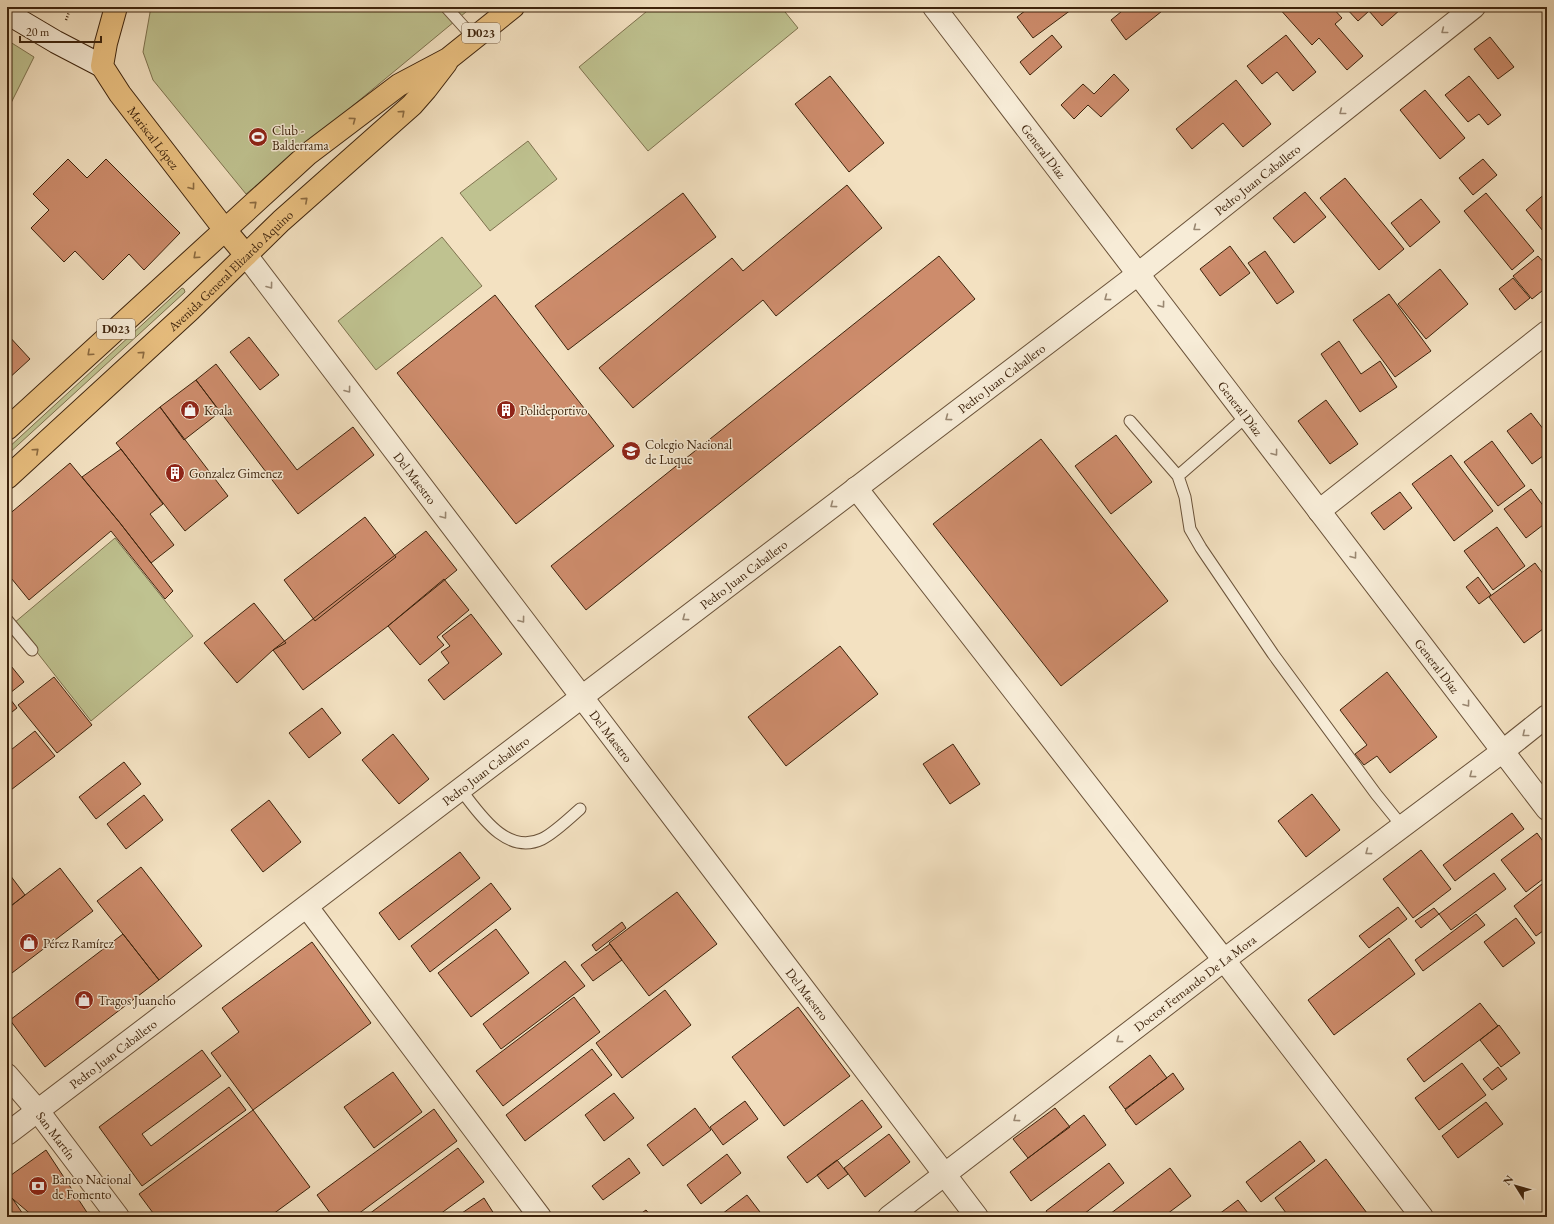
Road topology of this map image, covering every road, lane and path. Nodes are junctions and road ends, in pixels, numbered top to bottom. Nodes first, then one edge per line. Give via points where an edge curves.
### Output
1 (116, 7) edge
2 (446, 7) edge
3 (513, 7) edge
4 (934, 7) edge
5 (1474, 7) edge
6 (7, 13) edge
7 (474, 38) junction
8 (448, 59) junction
9 (102, 66) junction
10 (225, 230) junction
11 (246, 255) junction
12 (1138, 274) junction
13 (1547, 332) edge
14 (1247, 416) junction
15 (1130, 421) dead end
16 (7, 429) edge
17 (1178, 476) junction
18 (7, 478) edge
19 (856, 488) junction
20 (1319, 511) junction
21 (7, 620) edge
22 (32, 650) dead end
23 (581, 698) junction
24 (1547, 716) edge
25 (1503, 751) junction
26 (461, 790) junction
27 (580, 809) dead end
28 (1547, 809) edge
29 (1402, 826) junction
30 (307, 906) junction
31 (1224, 960) junction
32 (7, 1075) edge
33 (38, 1111) junction
34 (7, 1134) edge
35 (944, 1174) junction
36 (118, 1217) edge
37 (540, 1217) edge
38 (889, 1217) edge
39 (977, 1217) edge
40 (1422, 1217) edge

1 - 9 main road
2 - 7 lane
3 - 7 main road, Avenida General Elizardo Aquino / D023
4 - 12 street, General Díaz
5 -> 12 street, Pedro Juan Caballero
6 - 9 street
7 - 8 main road, Avenida General Elizardo Aquino / D023
10 -> 8 main road, Avenida General Elizardo Aquino / D023 via 308,154 386,94
11 -> 8 main road, Avenida General Elizardo Aquino / D023 via 412,105
9 -> 10 main road, Mariscal López via 120,94
10 - 11 main road, Mariscal López
10 -> 16 main road, Avenida General Elizardo Aquino / D023
18 -> 11 main road, Avenida General Elizardo Aquino / D023 via 190,310
11 -> 23 street, Del Maestro
12 -> 14 street, General Díaz
12 -> 19 street, Pedro Juan Caballero
13 - 20 street
14 - 17 lane
14 -> 20 street, General Díaz
15 - 17 lane
17 - 29 lane via 1185,497 1190,528 1201,548 1273,654
19 -> 23 street, Pedro Juan Caballero
19 - 31 street
20 -> 25 street, General Díaz
21 - 22 lane
23 - 26 street, Pedro Juan Caballero
23 - 35 street, Del Maestro
24 -> 25 street, Doctor Fernando De La Mora
25 - 28 street, General Díaz
25 -> 29 street, Doctor Fernando De La Mora
26 - 27 lane via 491,828 522,844 543,839
26 - 30 street, Pedro Juan Caballero
29 -> 31 street, Doctor Fernando De La Mora
30 - 33 street, Pedro Juan Caballero
30 - 37 street
31 -> 35 street, Doctor Fernando De La Mora
31 - 40 street
32 - 33 street, San Martín
33 - 34 street, Pedro Juan Caballero
33 - 36 street, San Martín
35 - 38 street, Doctor Fernando De La Mora
35 - 39 street, Del Maestro

